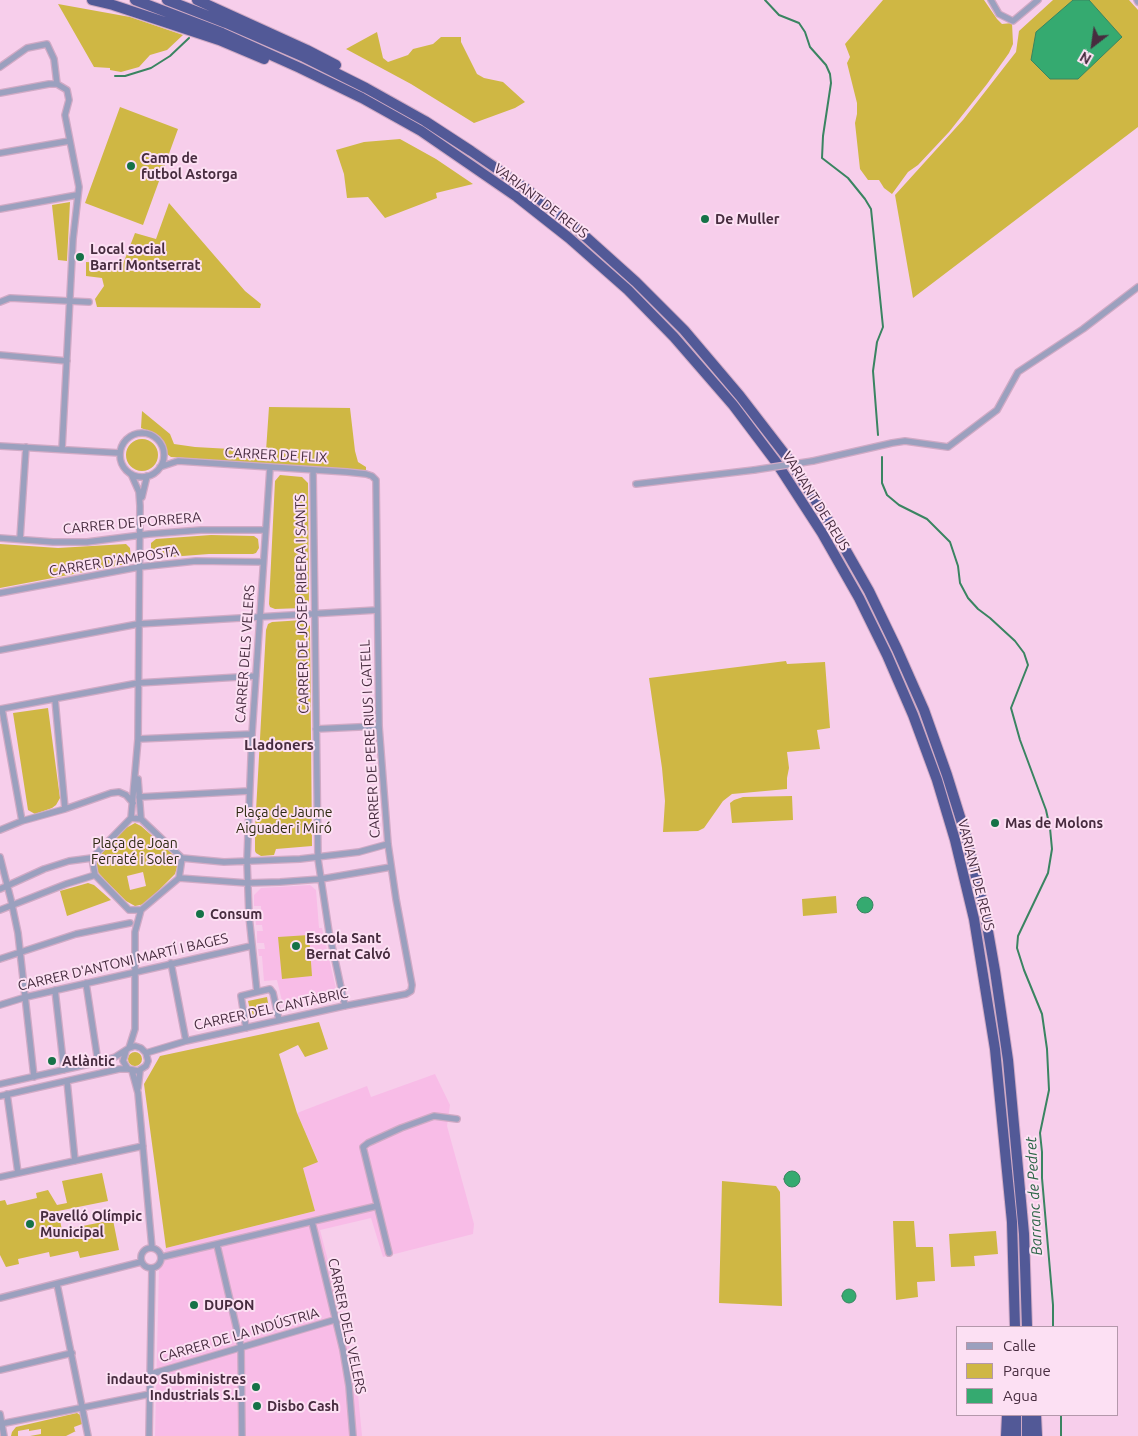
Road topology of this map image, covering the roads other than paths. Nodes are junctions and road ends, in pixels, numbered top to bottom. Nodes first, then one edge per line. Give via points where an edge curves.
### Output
1 (92, 0) edge
2 (135, 0) edge
3 (166, 0) edge
4 (197, 0) edge
5 (991, 0) edge
6 (1038, 0) edge
7 (0, 67) edge
8 (350, 80) junction
9 (57, 84) junction
10 (0, 93) edge
11 (421, 131) junction
12 (70, 141) junction
13 (0, 153) edge
14 (77, 195) junction
15 (0, 208) edge
16 (1138, 287) edge
17 (69, 301) junction
18 (0, 302) edge
19 (90, 302) dead end
20 (0, 355) edge
21 (67, 361) junction
22 (0, 446) edge
23 (26, 447) junction
24 (62, 449) junction
25 (120, 453) junction
26 (164, 454) junction
27 (178, 461) junction
28 (160, 467) junction
29 (270, 468) junction
30 (313, 470) junction
31 (131, 474) junction
32 (146, 476) junction
33 (372, 476) joint
34 (636, 484) dead end
35 (140, 506) junction
36 (265, 530) junction
37 (139, 536) junction
38 (0, 538) edge
39 (20, 539) junction
40 (263, 562) junction
41 (139, 567) junction
42 (0, 594) edge
43 (377, 610) junction
44 (315, 613) junction
45 (260, 616) junction
46 (138, 624) junction
47 (0, 650) edge
48 (256, 676) junction
49 (138, 683) junction
50 (55, 699) junction
51 (1, 709) edge
52 (379, 726) junction
53 (316, 729) junction
54 (252, 734) junction
55 (138, 740) junction
56 (137, 762) junction
57 (249, 792) junction
58 (139, 797) junction
59 (133, 803) junction
60 (65, 809) junction
61 (131, 818) junction
62 (141, 819) junction
63 (22, 821) junction
64 (0, 830) edge
65 (388, 844) junction
66 (0, 857) edge
67 (318, 857) junction
68 (92, 858) junction
69 (182, 858) junction
70 (247, 861) junction
71 (391, 867) junction
72 (95, 875) junction
73 (179, 878) junction
74 (320, 879) junction
75 (247, 883) junction
76 (8, 886) junction
77 (0, 889) edge
78 (12, 904) junction
79 (0, 910) edge
80 (129, 910) junction
81 (141, 910) junction
82 (130, 923) junction
83 (135, 932) junction
84 (251, 946) junction
85 (20, 952) junction
86 (0, 959) edge
87 (171, 964) junction
88 (135, 972) junction
89 (86, 983) junction
90 (55, 990) junction
91 (257, 992) junction
92 (402, 995) joint
93 (26, 997) junction
94 (0, 1005) edge
95 (345, 1006) junction
96 (279, 1020) junction
97 (246, 1028) junction
98 (134, 1029) junction
99 (186, 1041) junction
100 (127, 1049) junction
101 (144, 1050) junction
102 (98, 1062) junction
103 (64, 1070) junction
104 (130, 1070) junction
105 (140, 1070) junction
106 (34, 1077) junction
107 (67, 1081) junction
108 (0, 1084) edge
109 (138, 1093) junction
110 (7, 1094) junction
111 (0, 1096) edge
112 (457, 1119) dead end
113 (1017, 1144) junction
114 (143, 1146) junction
115 (75, 1161) junction
116 (18, 1173) junction
117 (0, 1177) edge
118 (377, 1206) junction
119 (312, 1222) junction
120 (1012, 1222) junction
121 (217, 1245) junction
122 (152, 1248) junction
123 (389, 1253) dead end
124 (162, 1257) junction
125 (141, 1262) junction
126 (152, 1268) junction
127 (57, 1284) junction
128 (0, 1298) edge
129 (334, 1320) junction
130 (1010, 1326) edge
131 (1015, 1326) edge
132 (1027, 1326) edge
133 (1032, 1326) edge
134 (241, 1347) junction
135 (72, 1354) junction
136 (0, 1370) edge
137 (151, 1374) junction
138 (150, 1394) junction
139 (82, 1407) junction
140 (0, 1414) edge
141 (1007, 1416) edge
142 (1016, 1416) edge
143 (1027, 1416) edge
144 (1036, 1416) edge
145 (1, 1423) edge
146 (4, 1436) edge
147 (88, 1436) edge
148 (149, 1436) edge
149 (242, 1436) edge
150 (353, 1436) edge
151 (1006, 1436) edge
152 (1016, 1436) edge
153 (1027, 1436) edge
154 (1037, 1436) edge

1 - 11 highway via 219,40
2 - 11 highway, VARIANT DE REUS via 222,33 300,68
3 - 8 highway, VARIANT DE REUS via 243,30
4 - 8 highway via 307,50 341,68
5 - 6 street via 999,14 1014,21
7 - 9 street via 27,48 47,44 54,59
8 - 113 highway, VARIANT DE REUS via 425,121 525,188 636,282 684,330 740,396 787,457 832,526 897,649 948,775 966,836 996,971
9 - 10 street
9 - 12 street via 67,90 69,100 65,115
11 - 120 highway, VARIANT DE REUS via 518,197 569,238 628,290 674,338 733,405 776,462 859,598 913,714 937,780 962,868 992,1029
12 - 13 street
12 - 14 street via 79,187
14 - 15 street
14 - 17 street
16 - 34 street, bridge via 1018,372 997,410 948,447 905,441 813,461
17 - 18 street via 10,298
17 - 19 street
17 - 21 street
20 - 21 street
21 - 24 street
22 - 23 street
23 - 24 street
23 - 39 street
24 - 25 street
25 - 26 street via 127,438 143,433 159,441
25 - 31 street via 123,466
26 - 27 street, CARRER DE FLIX
26 - 28 street
27 - 28 street, CARRER DE FLIX
27 - 29 street, CARRER DE FLIX
28 - 32 street
29 - 30 street, CARRER DE FLIX
29 - 36 street, CARRER DELS VELERS
30 - 33 street, CARRER DE FLIX
30 - 44 street, CARRER DE JOSEP RIBERA I SANTS
31 - 32 street
31 - 35 street via 139,492
32 - 35 street
33 - 43 street, CARRER DE PERE RIUS I GATELL via 377,487
35 - 37 street
36 - 37 street, CARRER DE PORRERA via 201,530
36 - 40 street, CARRER DELS VELERS
37 - 39 street, CARRER DE PORRERA via 87,542
37 - 41 street
38 - 39 street, CARRER DE PORRERA
40 - 41 street, CARRER D'AMPOSTA via 196,561
40 - 45 street, CARRER DELS VELERS
41 - 42 street, CARRER D'AMPOSTA
41 - 46 street
43 - 44 street
43 - 52 street, CARRER DE PERE RIUS I GATELL
44 - 45 street
44 - 53 street, CARRER DE JOSEP RIBERA I SANTS
45 - 46 street
45 - 48 street, CARRER DELS VELERS
46 - 47 street
46 - 49 street
48 - 49 street
48 - 54 street, CARRER DELS VELERS
49 - 50 street
49 - 55 street
50 - 51 street
50 - 60 street
51 - 63 street
52 - 53 street
52 - 65 street, CARRER DE PERE RIUS I GATELL
53 - 67 street, CARRER DE JOSEP RIBERA I SANTS
54 - 55 street
54 - 57 street, CARRER DELS VELERS
55 - 56 street
56 - 58 street
56 - 59 street
57 - 58 street
57 - 70 street, CARRER DELS VELERS
58 - 62 street
59 - 60 street via 119,792
59 - 61 street
60 - 63 street
61 - 62 street
61 - 68 street
62 - 69 street
63 - 64 street
65 - 67 street via 359,852
65 - 71 street, CARRER DE PERE RIUS I GATELL
66 - 76 street
67 - 70 street
67 - 74 street, CARRER DE JOSEP RIBERA I SANTS
68 - 72 street
68 - 76 street via 44,869
69 - 70 street
69 - 73 street
70 - 75 street, CARRER DELS VELERS
71 - 74 street
71 - 92 street, CARRER DE PERE RIUS I GATELL via 412,985 411,991
72 - 78 street
72 - 80 street
73 - 75 street
73 - 81 street
74 - 75 street
74 - 95 street, CARRER DE JOSEP RIBERA I SANTS
75 - 84 street, CARRER DELS VELERS
76 - 77 street
76 - 78 street
78 - 79 street
78 - 85 street
80 - 81 street
80 - 82 street
81 - 83 street
82 - 83 street
82 - 85 street via 76,934
83 - 88 street
84 - 87 street, CARRER D'ANTONI MARTÍ I BAGES
84 - 91 street, CARRER DELS VELERS
85 - 86 street
85 - 93 street
87 - 88 street, CARRER D'ANTONI MARTÍ I BAGES
87 - 99 street
88 - 89 street, CARRER D'ANTONI MARTÍ I BAGES
88 - 98 street
89 - 90 street, CARRER D'ANTONI MARTÍ I BAGES
89 - 102 street
90 - 93 street, CARRER D'ANTONI MARTÍ I BAGES
90 - 103 street
91 - 96 street via 270,989
91 - 97 street via 241,996
92 - 95 street, CARRER DEL CANTÀBRIC
93 - 94 street, CARRER D'ANTONI MARTÍ I BAGES
93 - 106 street
95 - 96 street, CARRER DEL CANTÀBRIC
96 - 97 street, CARRER DEL CANTÀBRIC
97 - 99 street, CARRER DEL CANTÀBRIC
98 - 100 street
98 - 101 street
99 - 101 street, CARRER DEL CANTÀBRIC
100 - 101 street via 135,1046
100 - 102 street
100 - 104 street via 123,1061
101 - 105 street via 147,1064
102 - 103 street
103 - 106 street
104 - 105 street
104 - 107 street via 119,1069
104 - 109 street
105 - 109 street
106 - 108 street
107 - 110 street
107 - 115 street
109 - 114 street
110 - 111 street
110 - 116 street
112 - 118 street via 434,1116 363,1147
113 - 132 highway, VARIANT DE REUS
113 - 133 highway via 1028,1234
114 - 115 street
114 - 122 street
115 - 116 street
116 - 117 street
118 - 119 street
118 - 123 street
119 - 121 street
119 - 129 street, CARRER DELS VELERS
120 - 130 highway
120 - 131 highway, VARIANT DE REUS
121 - 124 street
121 - 134 street
122 - 124 street
122 - 125 street via 143,1252
124 - 126 street via 159,1265
125 - 126 street
125 - 127 street
126 - 137 street
127 - 128 street
127 - 135 street
129 - 134 street, CARRER DE LA INDÚSTRIA
129 - 150 street, CARRER DELS VELERS via 350,1386
134 - 137 street, CARRER DE LA INDÚSTRIA
134 - 149 street
135 - 136 street
135 - 139 street
137 - 138 street
138 - 139 street
138 - 148 street
139 - 145 street
139 - 147 street
140 - 145 street
141 - 151 highway
142 - 152 highway
143 - 153 highway
144 - 154 highway
145 - 146 street

